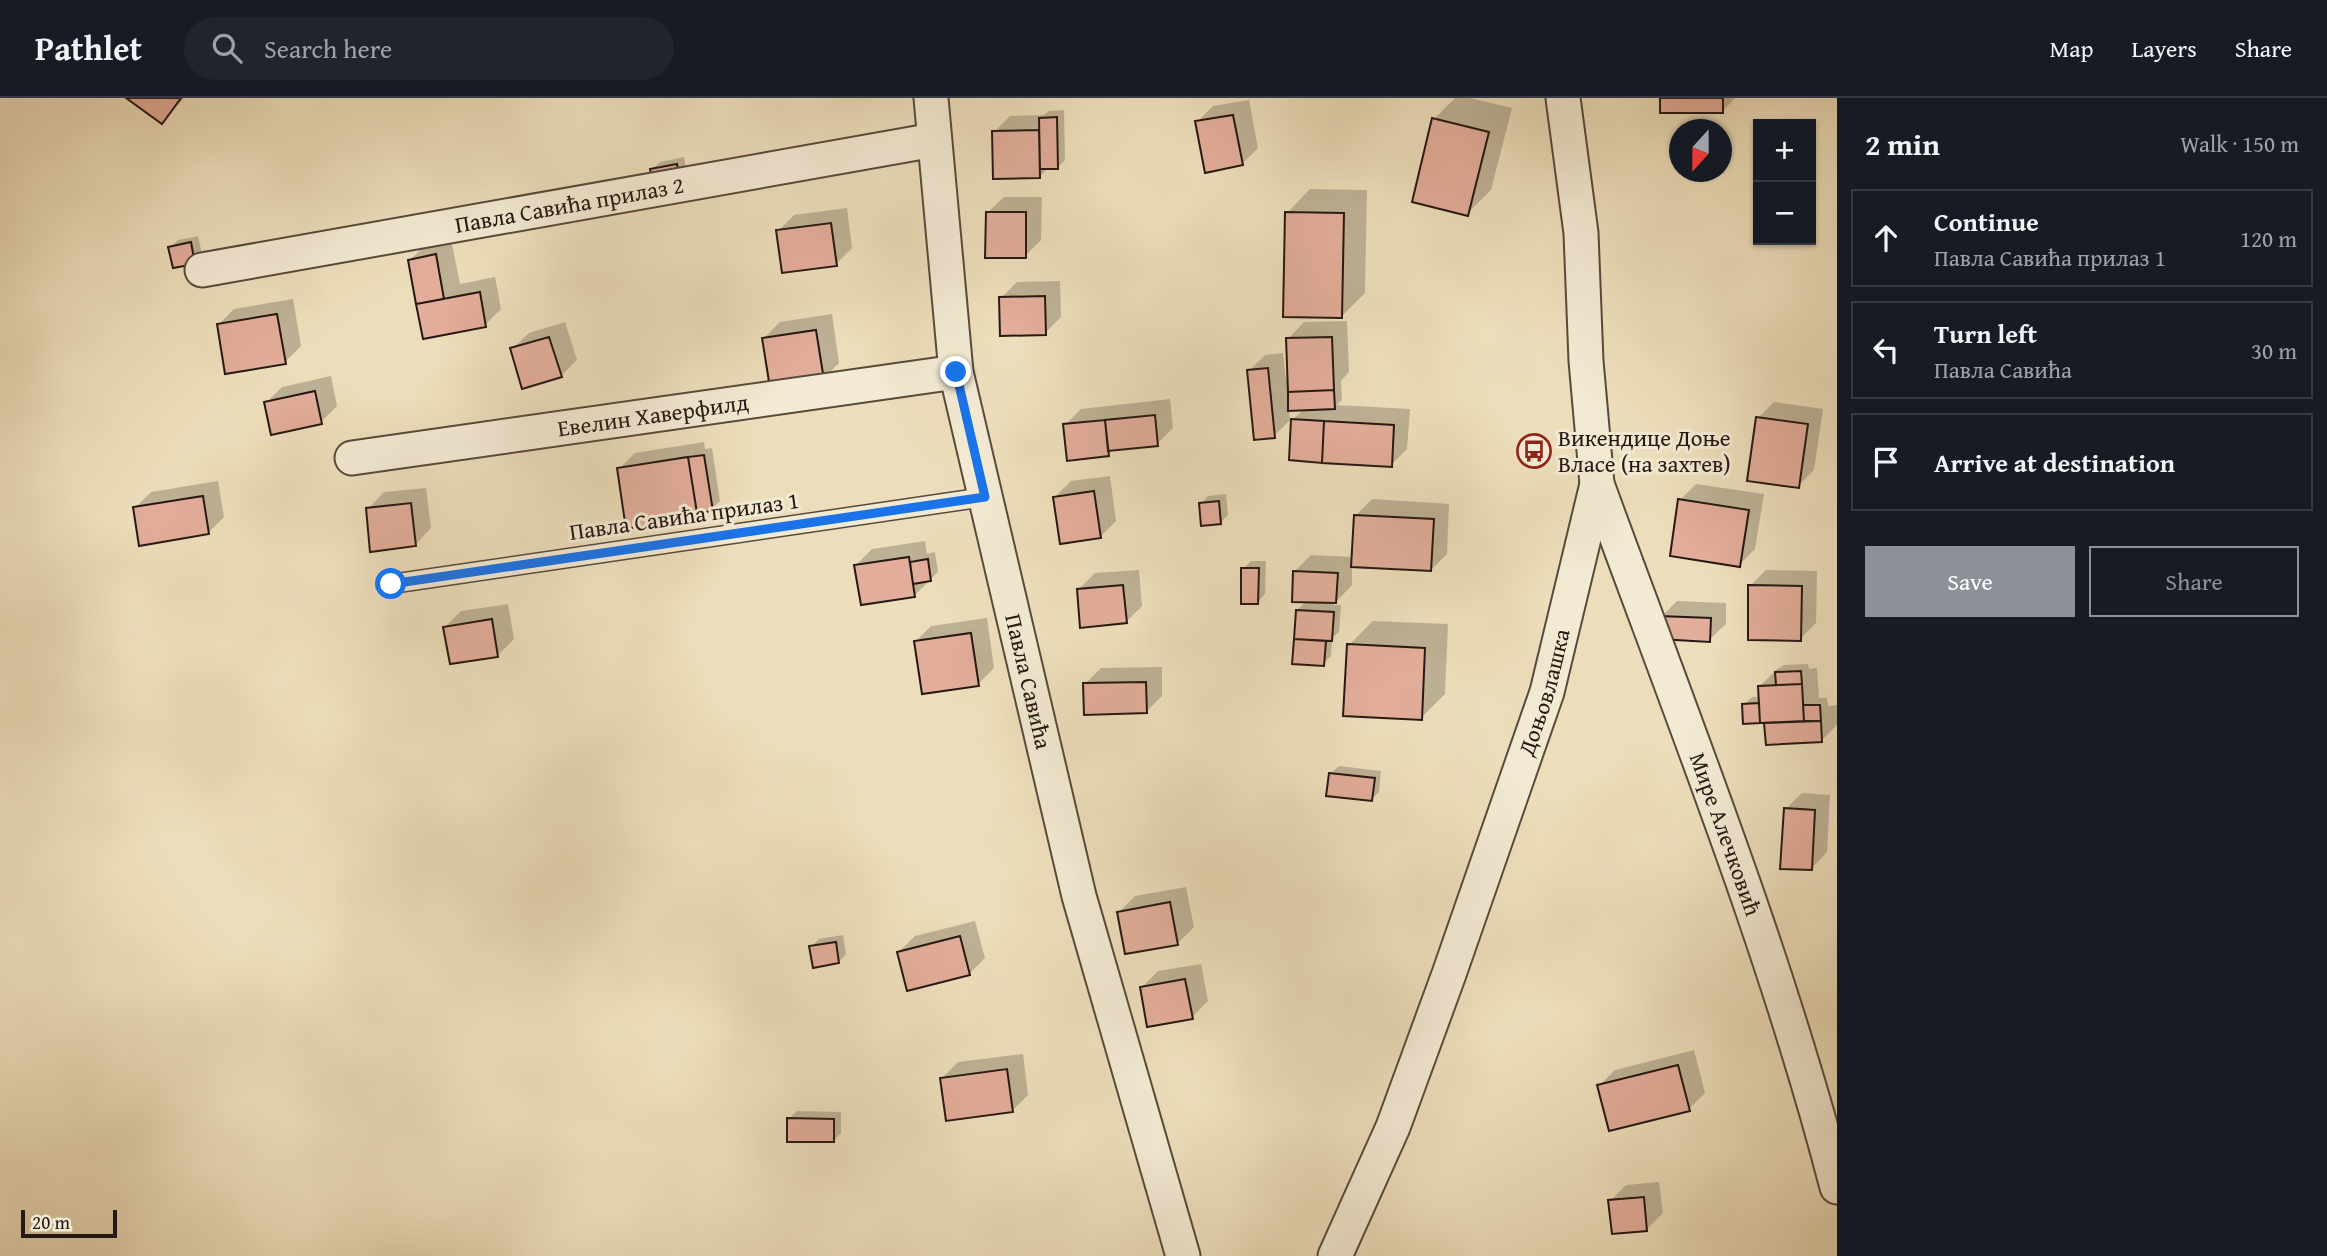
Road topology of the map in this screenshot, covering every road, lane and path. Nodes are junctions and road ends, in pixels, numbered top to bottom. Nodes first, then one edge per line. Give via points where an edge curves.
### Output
1 (931, 98) edge
2 (1563, 98) edge
3 (934, 140) junction
4 (202, 270) dead end
5 (956, 372) junction
6 (352, 458) dead end
7 (1597, 484) junction
8 (985, 497) junction
9 (391, 584) dead end
10 (1837, 1187) edge
11 (1183, 1256) edge
12 (1335, 1256) edge

1 - 3 street, Павла Савића
2 - 7 street, Доњовлашка via 1580,233
3 - 4 street, Павла Савића прилаз 2
3 - 5 street, Павла Савића
5 - 6 street, Евелин Хаверфилд
5 - 8 street, Павла Савића
7 - 10 street, Мире Алечковић via 1756,918
7 - 12 street, Доњовлашка via 1547,692 1393,1128
8 - 9 lane, Павла Савића прилаз 1
8 - 11 street, Павла Савића via 1079,896

